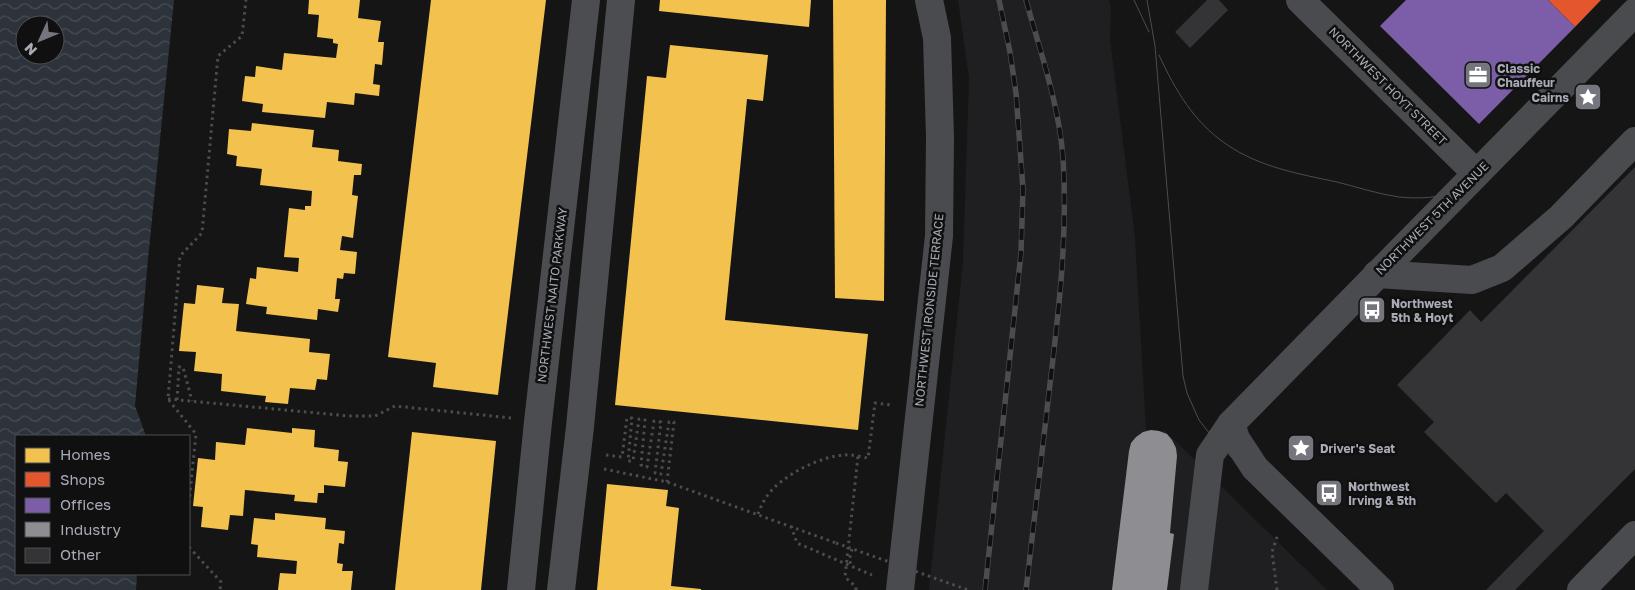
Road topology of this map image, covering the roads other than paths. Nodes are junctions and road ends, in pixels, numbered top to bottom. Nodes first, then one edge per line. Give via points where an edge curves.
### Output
1 (586, 0) edge
2 (621, 0) edge
3 (929, 0) edge
4 (1300, 0) edge
5 (1635, 12) edge
6 (1635, 141) edge
7 (1476, 173) junction
8 (1376, 274) junction
9 (1230, 424) junction
10 (1635, 535) edge
11 (900, 588) edge
12 (521, 590) edge
13 (561, 590) edge
14 (1194, 590) edge
15 (1380, 590) edge
16 (1581, 590) edge

1 - 12 main road, NORTHWEST NAITO PARKWAY
2 - 13 main road
3 - 11 street, NORTHWEST IRONSIDE TERRACE via 937,38 938,236
4 - 7 street, NORTHWEST HOYT STREET
5 - 7 street, NORTHWEST 5TH AVENUE
6 - 8 street via 1561,217 1502,268 1472,280
7 - 8 street, NORTHWEST 5TH AVENUE
8 - 9 street, NORTHWEST 5TH AVENUE
9 - 14 street, NORTHWEST 5TH AVENUE via 1210,456
9 - 15 street via 1255,468
10 - 16 street

